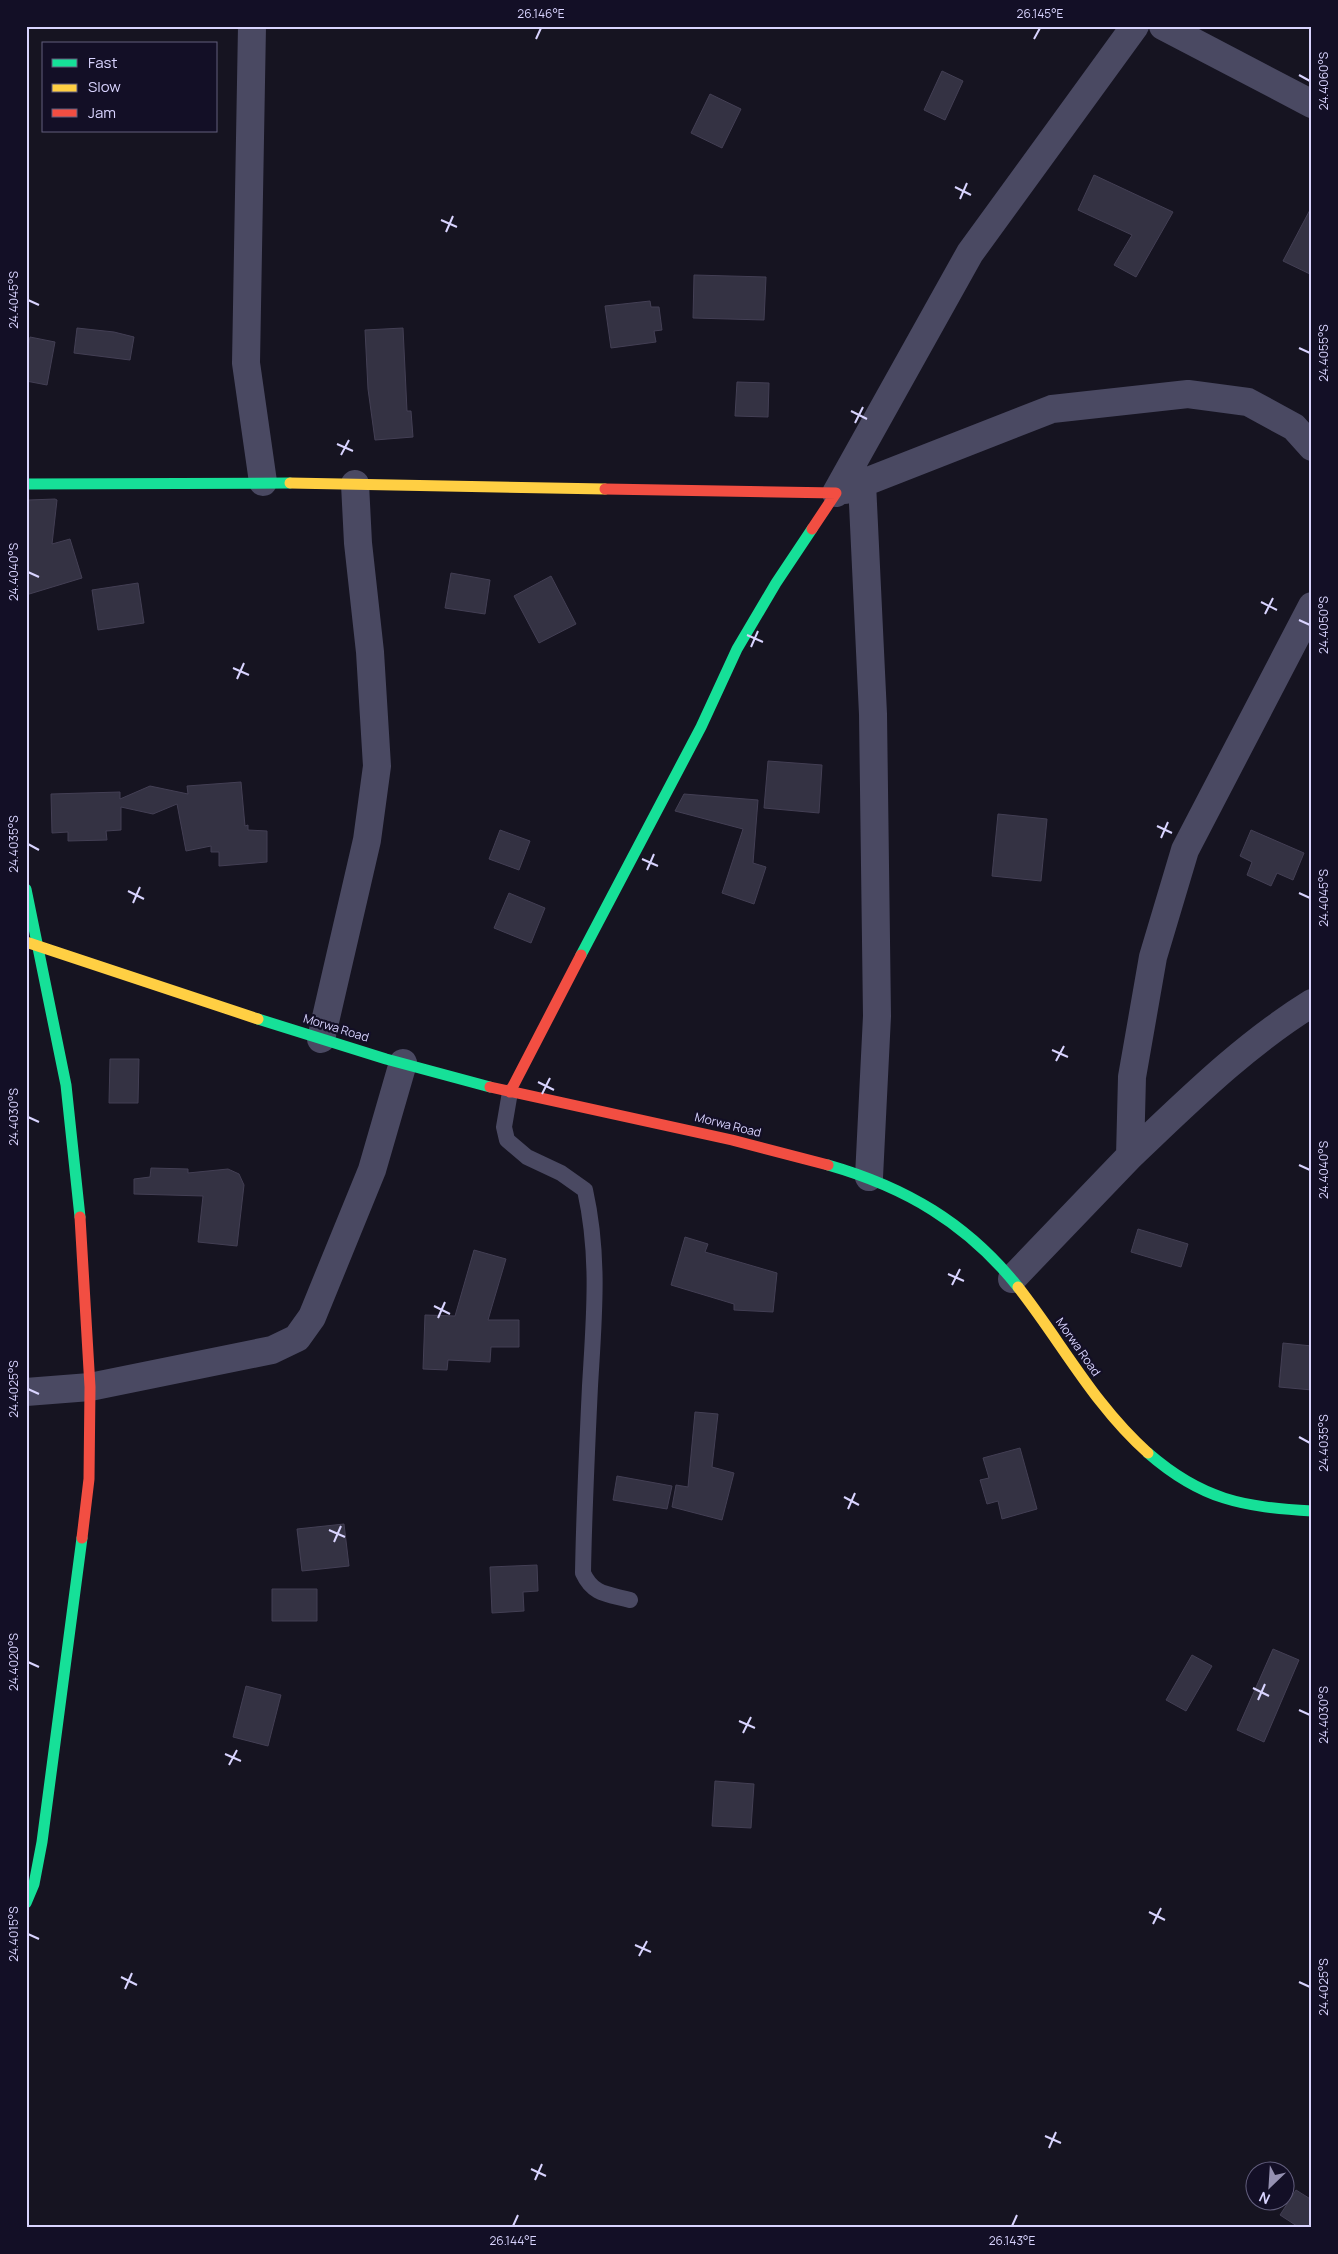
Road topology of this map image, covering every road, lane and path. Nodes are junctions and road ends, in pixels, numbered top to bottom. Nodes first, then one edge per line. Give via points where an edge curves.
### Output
1 (252, 26) edge
2 (1135, 26) edge
3 (1163, 26) edge
4 (1312, 104) edge
5 (1312, 447) edge
6 (263, 482) junction
7 (862, 483) junction
8 (26, 484) edge
9 (355, 484) junction
10 (836, 493) junction
11 (1312, 606) edge
12 (26, 889) edge
13 (32, 944) edge
14 (1312, 1003) edge
15 (321, 1038) junction
16 (403, 1063) junction
17 (510, 1092) junction
18 (1130, 1156) junction
19 (869, 1177) junction
20 (1012, 1279) junction
21 (90, 1387) junction
22 (26, 1392) edge
23 (1312, 1511) edge
24 (630, 1600) dead end
25 (26, 1903) edge

1 - 6 street via 246,363
2 - 10 street via 970,253
3 - 4 street
5 - 7 street via 1294,427 1248,402 1188,394 1052,409
6 - 8 street
6 - 9 street
7 - 10 street
7 - 19 street via 873,714 877,1016
9 - 10 street
9 - 15 street via 377,766 367,840
10 - 17 street via 737,649 701,727
11 - 18 street via 1185,850 1153,958 1132,1077
12 - 13 street
13 - 15 street, Morwa Road
13 - 21 street via 66,1085 81,1230
14 - 18 street via 1218,1073
15 - 16 street, Morwa Road
16 - 17 street, Morwa Road
16 - 21 street via 372,1170 312,1317 297,1338 272,1350
17 - 19 street, Morwa Road via 696,1130
17 - 24 lane via 504,1127 507,1140 527,1157 561,1172 585,1190 596,1274 582,1573 596,1591
18 - 20 street
19 - 20 street, Morwa Road via 909,1194 933,1209
20 - 23 street, Morwa Road via 1112,1417 1135,1441 1183,1480 1213,1496 1254,1507
21 - 22 street
21 - 25 street via 89,1479 69,1645 42,1842 34,1884

